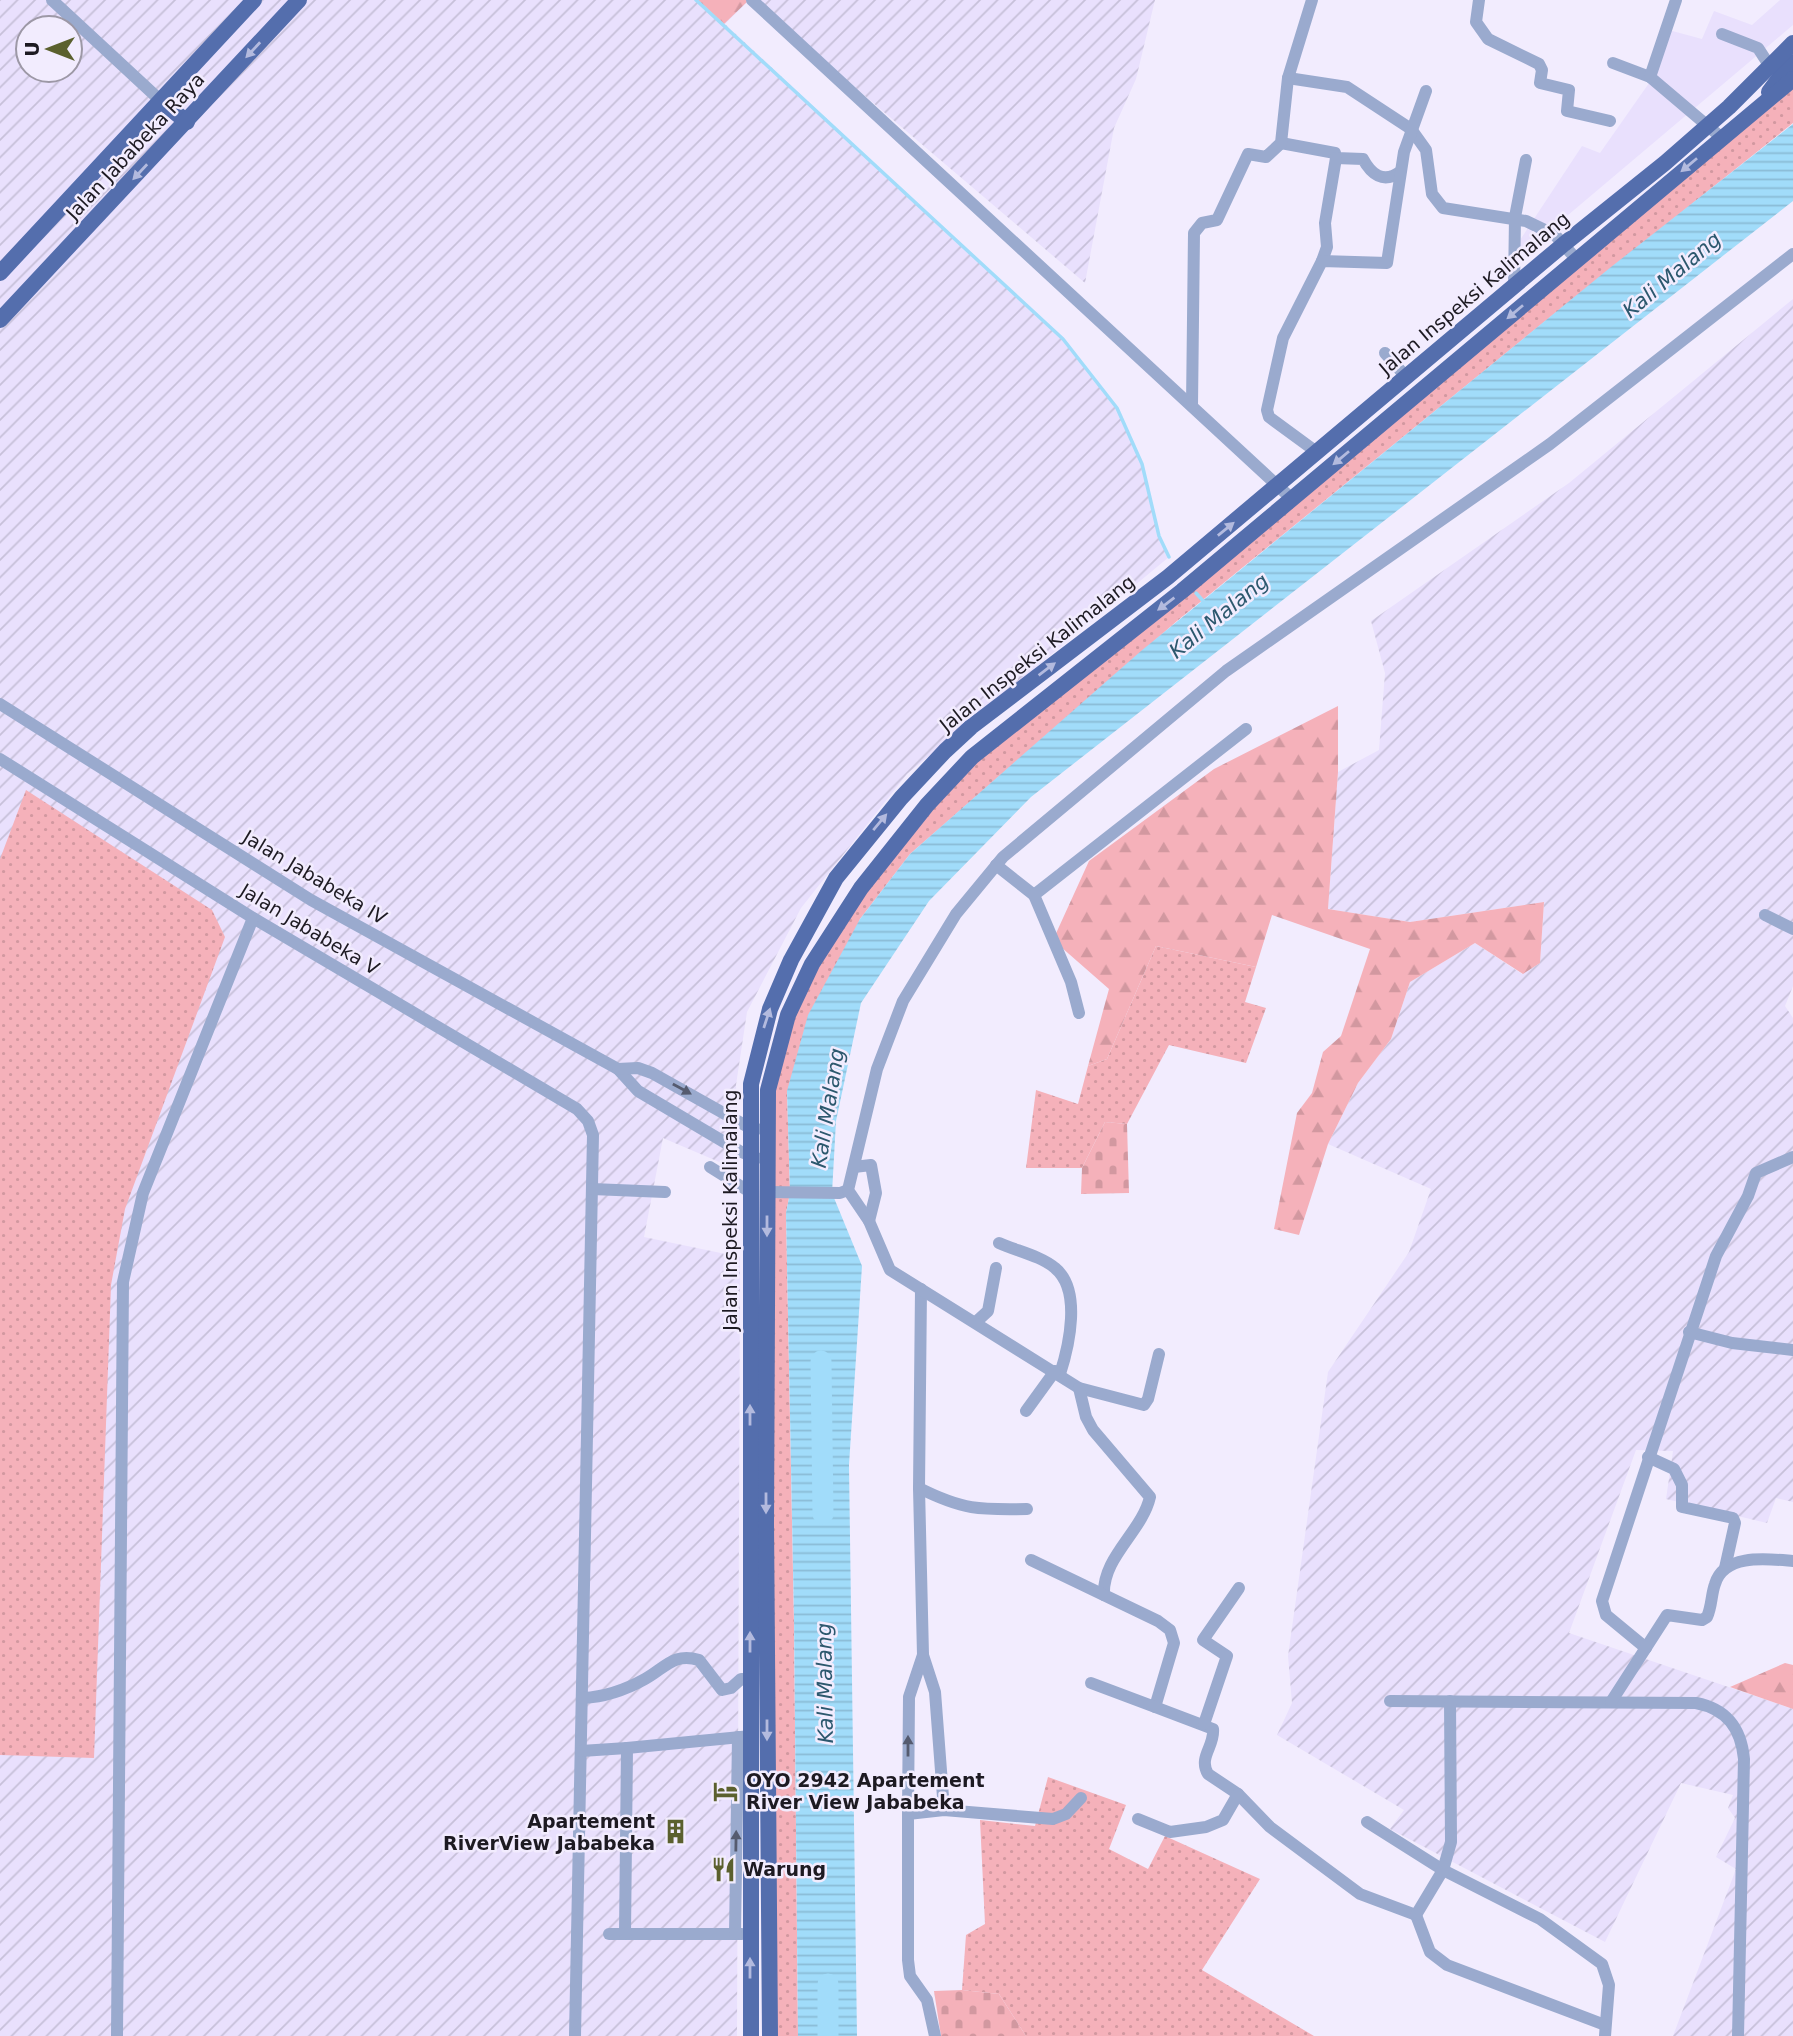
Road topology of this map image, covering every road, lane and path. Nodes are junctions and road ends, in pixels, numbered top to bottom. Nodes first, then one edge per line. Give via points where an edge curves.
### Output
1 (52, 0) edge
2 (254, 0) edge
3 (299, 0) edge
4 (752, 0) edge
5 (1312, 0) edge
6 (1479, 0) edge
7 (1676, 0) edge
8 (1722, 34) dead end
9 (1793, 43) edge
10 (1792, 61) edge
11 (1613, 63) dead end
12 (1769, 65) junction
13 (1650, 77) junction
14 (1288, 78) junction
15 (1793, 79) edge
16 (1750, 85) junction
17 (1426, 91) dead end
18 (161, 101) junction
19 (1760, 106) junction
20 (1610, 121) dead end
21 (187, 122) junction
22 (1710, 125) junction
23 (1411, 129) junction
24 (1722, 138) junction
25 (1281, 143) junction
26 (1336, 158) junction
27 (1526, 160) dead end
28 (1400, 172) junction
29 (1515, 217) junction
30 (1564, 244) junction
31 (1793, 254) edge
32 (1577, 260) junction
33 (1322, 261) junction
34 (0, 273) edge
35 (1514, 287) junction
36 (0, 320) edge
37 (1463, 331) junction
38 (1476, 344) junction
39 (1385, 353) dead end
40 (1408, 378) junction
41 (1378, 402) junction
42 (1192, 407) junction
43 (1390, 416) junction
44 (1318, 453) junction
45 (1278, 486) junction
46 (1292, 499) junction
47 (0, 704) edge
48 (1246, 729) dead end
49 (940, 757) junction
50 (0, 759) edge
51 (956, 775) junction
52 (996, 865) junction
53 (1034, 895) junction
54 (1765, 915) dead end
55 (253, 918) junction
56 (1793, 929) edge
57 (1079, 1013) dead end
58 (618, 1069) junction
59 (767, 1100) junction
60 (750, 1101) junction
61 (759, 1129) junction
62 (1793, 1157) edge
63 (759, 1158) junction
64 (710, 1167) dead end
65 (854, 1167) junction
66 (592, 1189) junction
67 (665, 1192) dead end
68 (759, 1192) junction
69 (842, 1192) junction
70 (869, 1221) junction
71 (999, 1244) dead end
72 (996, 1268) dead end
73 (921, 1289) junction
74 (976, 1322) junction
75 (1689, 1332) junction
76 (1793, 1350) edge
77 (1158, 1353) dead end
78 (1058, 1373) junction
79 (1079, 1388) junction
80 (1026, 1411) dead end
81 (1648, 1457) junction
82 (919, 1488) junction
83 (1027, 1509) dead end
84 (1031, 1560) dead end
85 (1793, 1561) edge
86 (1725, 1568) junction
87 (1240, 1588) dead end
88 (1104, 1595) junction
89 (1646, 1648) junction
90 (923, 1655) junction
91 (751, 1679) junction
92 (1091, 1683) dead end
93 (583, 1698) junction
94 (1390, 1701) dead end
95 (1450, 1702) junction
96 (1611, 1702) junction
97 (1155, 1707) junction
98 (1204, 1724) junction
99 (744, 1736) junction
100 (627, 1748) junction
101 (581, 1751) junction
102 (1238, 1794) junction
103 (1082, 1798) dead end
104 (944, 1810) junction
105 (908, 1814) junction
106 (1138, 1819) dead end
107 (1367, 1822) dead end
108 (1443, 1870) junction
109 (1416, 1915) junction
110 (609, 1934) dead end
111 (625, 1934) junction
112 (742, 1934) junction
113 (1605, 2031) edge
114 (117, 2036) edge
115 (575, 2036) edge
116 (751, 2036) edge
117 (770, 2036) edge
118 (935, 2036) edge
119 (1738, 2036) edge

1 - 18 street
2 - 18 main road, Jalan Jababeka Raya
3 -> 21 main road, Jalan Jababeka Raya
4 - 42 street
5 - 14 street
6 - 20 street via 1476,22 1488,39 1539,64 1539,83 1569,90 1567,111
7 - 13 street
8 - 12 street via 1758,48
9 - 12 main road, Jalan Inspeksi Kalimalang
10 - 16 main road
10 - 19 main road
11 - 13 street
12 - 16 main road, Jalan Inspeksi Kalimalang
13 - 22 street
14 - 23 street via 1347,87
14 - 25 street
15 - 19 main road, Jalan Inspeksi Kalimalang
16 - 22 main road, Jalan Inspeksi Kalimalang
17 - 23 street
18 - 21 main road
18 - 34 main road, Jalan Jababeka Raya
19 - 24 main road, Jalan Inspeksi Kalimalang
21 -> 36 main road, Jalan Jababeka Raya
22 - 24 street
22 - 30 main road, Jalan Inspeksi Kalimalang
23 - 28 street
23 - 29 street via 1426,150 1432,194 1443,208
24 -> 32 main road, Jalan Inspeksi Kalimalang
25 - 26 street via 1329,151
25 - 42 street via 1266,157 1248,154 1217,220 1202,223 1194,233
26 - 28 street via 1363,159 1379,177
26 - 33 street
27 - 29 street
28 - 33 street via 1387,263
29 - 30 street via 1542,227
29 - 35 street
30 - 32 street
30 - 35 main road, Jalan Inspeksi Kalimalang
31 - 52 street via 1550,444 1226,671
32 -> 38 main road, Jalan Inspeksi Kalimalang
33 - 44 street via 1283,338 1267,410 1272,422
35 - 37 main road, Jalan Inspeksi Kalimalang
37 - 38 main road
37 - 40 main road, Jalan Inspeksi Kalimalang
38 - 43 main road, Jalan Inspeksi Kalimalang
39 - 40 street
40 - 41 main road, Jalan Inspeksi Kalimalang
41 - 43 main road
41 - 44 main road, Jalan Inspeksi Kalimalang
42 - 45 street
43 -> 46 main road, Jalan Inspeksi Kalimalang
44 - 45 main road, Jalan Inspeksi Kalimalang
45 - 46 street
49 -> 45 main road, Jalan Inspeksi Kalimalang via 971,727 1131,607
46 -> 51 main road, Jalan Inspeksi Kalimalang via 1182,592 1013,723
47 - 58 street, Jalan Jababeka IV via 311,900
48 - 53 street
49 - 51 main road
60 -> 49 main road, Jalan Inspeksi Kalimalang via 761,1039 791,960 836,878 901,797
50 - 55 street, Jalan Jababeka V
51 - 59 main road, Jalan Inspeksi Kalimalang via 861,888 812,964 782,1034
52 - 53 street
52 - 65 street via 937,942 903,1001 877,1069
53 - 57 street via 1071,982
54 - 56 street
55 - 66 street, Jalan Jababeka V via 577,1109 593,1135
55 - 114 street via 144,1193 123,1282
58 -> 61 street, Jalan Jababeka IV via 652,1073
58 - 63 street, Jalan Jababeka IV via 638,1091
59 - 60 main road via 761,1106
59 - 61 main road, Jalan Inspeksi Kalimalang
60 - 61 main road, Jalan Inspeksi Kalimalang
61 - 63 main road, Jalan Inspeksi Kalimalang
62 - 75 street via 1753,1177 1748,1196 1716,1256
63 - 68 main road, Jalan Inspeksi Kalimalang
64 - 68 street
65 - 69 street
65 - 70 street via 871,1165 876,1193
66 - 67 street
66 - 93 street
68 - 69 street
91 -> 68 main road, Jalan Inspeksi Kalimalang
68 -> 117 main road, Jalan Inspeksi Kalimalang
69 - 70 street
70 - 73 street via 890,1270
71 - 78 street via 1053,1266 1066,1281 1072,1321
72 - 74 street via 988,1311
73 - 74 street
73 - 82 street
74 - 78 street
75 - 76 street via 1732,1343
75 - 81 street
77 - 79 street via 1144,1405
78 - 79 street
78 - 80 street
79 - 88 street via 1093,1430 1150,1497 1107,1573
81 - 86 street via 1674,1469 1682,1485 1682,1507 1732,1518 1735,1523
81 - 89 street via 1601,1605 1606,1615
82 - 83 street via 972,1510
82 - 90 street
84 - 88 street
85 - 86 street via 1747,1560
86 - 89 street via 1715,1583 1707,1617 1667,1615
87 - 98 street via 1203,1640 1227,1656
88 - 97 street via 1158,1621 1173,1635
89 - 96 street
90 - 104 street via 935,1692
105 -> 90 street via 909,1697
91 - 93 street via 741,1679 722,1690 699,1660 683,1657 626,1688
91 - 99 main road, Jalan Inspeksi Kalimalang
92 - 97 street
93 - 101 street
94 - 95 street
95 - 96 street
95 - 108 street via 1451,1842
96 - 119 street via 1711,1706 1734,1724 1742,1740
97 - 98 street
98 - 102 street via 1213,1729 1205,1768
99 - 100 street
112 -> 99 main road, Jalan Inspeksi Kalimalang
100 - 101 street
100 - 111 street
101 - 115 street
102 - 106 street via 1223,1820 1206,1827 1170,1832
102 - 109 street via 1270,1827 1360,1894
103 - 104 street via 1066,1814 1053,1819
104 - 105 street
105 - 118 street via 908,1961 910,1976 927,2000
107 - 108 street
108 - 109 street
108 - 113 street via 1540,1919 1602,1964 1609,1985
109 - 113 street via 1430,1952 1447,1965
110 - 111 street
111 - 112 street
116 -> 112 main road, Jalan Inspeksi Kalimalang

